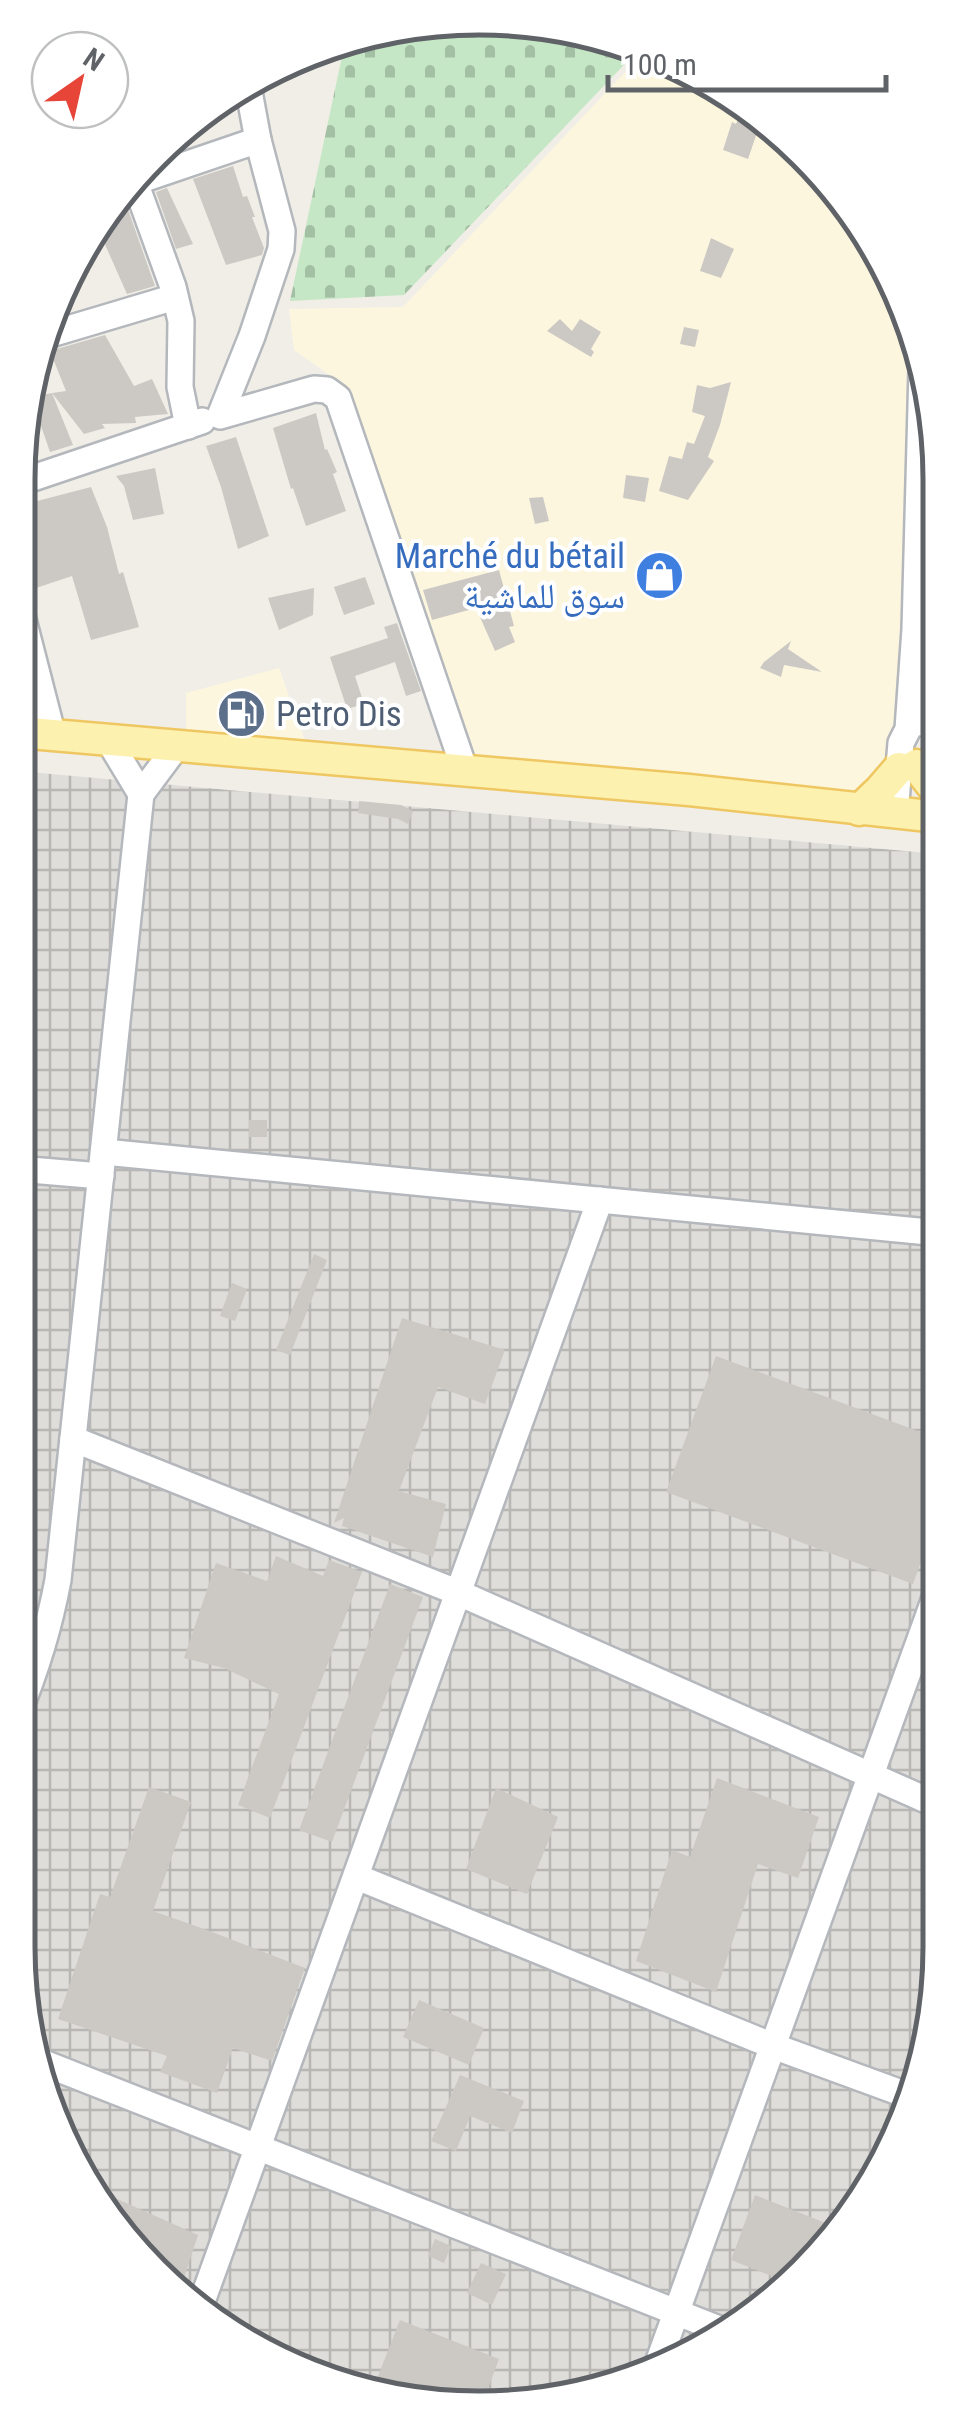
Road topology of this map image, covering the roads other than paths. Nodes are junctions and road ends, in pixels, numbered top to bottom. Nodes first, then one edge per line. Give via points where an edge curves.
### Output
1 (250, 98) edge
2 (258, 140) junction
3 (156, 174) edge
4 (136, 198) edge
5 (175, 297) junction
6 (61, 331) edge
7 (220, 416) junction
8 (188, 426) junction
9 (35, 478) edge
10 (923, 646) edge
11 (35, 666) edge
12 (923, 725) edge
13 (908, 726) junction
14 (35, 734) edge
15 (53, 736) junction
16 (109, 741) junction
17 (176, 747) junction
18 (907, 767) junction
19 (465, 771) junction
20 (923, 780) edge
21 (141, 794) junction
22 (859, 810) junction
23 (916, 815) edge
24 (103, 1164) junction
25 (35, 1169) edge
26 (600, 1200) junction
27 (923, 1232) edge
28 (73, 1440) junction
29 (459, 1593) junction
30 (923, 1631) edge
31 (35, 1673) edge
32 (870, 1776) junction
33 (923, 1799) edge
34 (356, 1877) junction
35 (773, 2046) junction
36 (51, 2066) edge
37 (898, 2092) edge
38 (259, 2148) junction
39 (204, 2295) edge
40 (676, 2312) junction
41 (711, 2326) edge
42 (662, 2351) edge

1 - 2 street
2 - 3 street
2 - 7 street via 281,249
4 - 5 street
5 - 6 street
5 - 8 street
7 - 8 street
7 - 19 street via 314,388 338,398
8 - 9 street
10 - 13 street
11 - 15 street
12 - 13 street
13 - 18 street via 901,742
14 - 15 main road
15 - 16 main road
16 - 17 main road
16 - 21 street
17 - 19 main road
17 - 21 street
18 - 20 main road
18 - 22 main road
18 - 23 street
19 - 22 main road
21 - 24 street
22 - 23 main road
24 - 25 street
24 - 26 street
24 - 28 street
26 - 27 street
26 - 29 street
28 - 29 street
28 - 31 street via 58,1580
29 - 32 street
29 - 34 street
30 - 32 street
32 - 33 street
32 - 35 street
34 - 35 street
34 - 38 street
35 - 37 street
35 - 40 street
36 - 38 street
38 - 39 street
38 - 40 street
40 - 41 street
40 - 42 street

